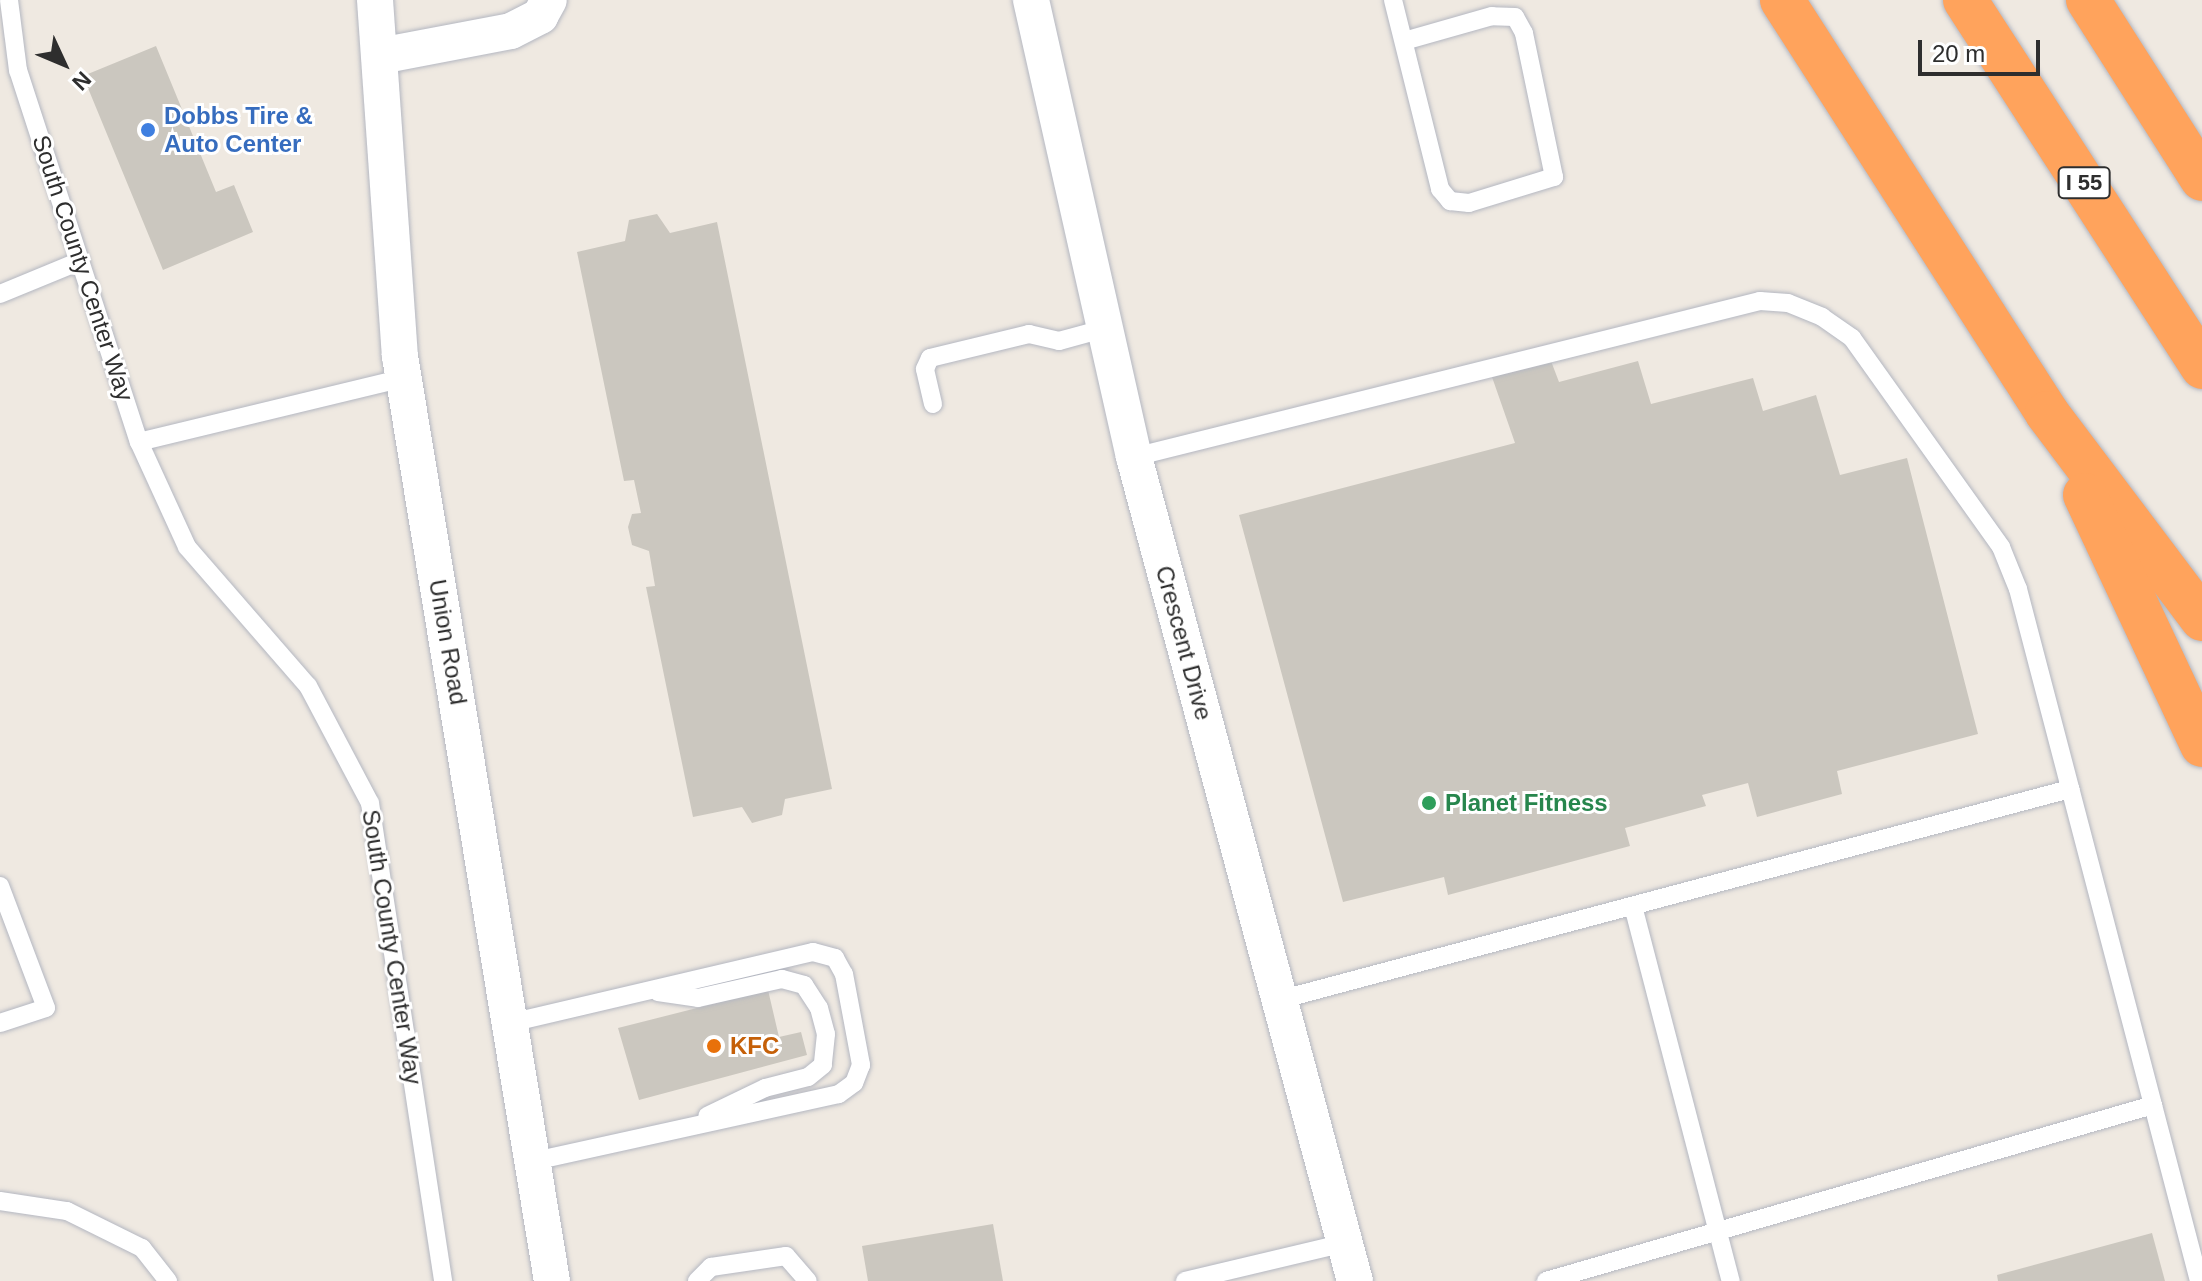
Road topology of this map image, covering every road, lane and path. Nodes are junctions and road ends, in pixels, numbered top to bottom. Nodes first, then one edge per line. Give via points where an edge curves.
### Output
1 (375, 0) edge
2 (549, 0) edge
3 (1031, 0) edge
4 (1393, 0) edge
5 (1782, 0) edge
6 (1965, 0) edge
7 (2088, 0) edge
8 (7, 11) edge
9 (1404, 41) junction
10 (380, 56) junction
11 (2202, 179) edge
12 (80, 261) junction
13 (0, 294) edge
14 (1103, 329) junction
15 (2202, 367) edge
16 (403, 378) junction
17 (933, 404) dead end
18 (2047, 413) junction
19 (139, 442) junction
20 (1134, 457) junction
21 (2202, 619) edge
22 (2202, 745) edge
23 (2070, 789) junction
24 (0, 886) edge
25 (1633, 906) junction
26 (645, 991) junction
27 (1279, 1000) junction
28 (0, 1023) edge
29 (510, 1023) junction
30 (2153, 1105) junction
31 (680, 1129) junction
32 (533, 1161) junction
33 (0, 1201) edge
34 (1718, 1231) junction
35 (1345, 1243) junction
36 (168, 1281) edge
37 (443, 1281) edge
38 (552, 1281) edge
39 (697, 1281) edge
40 (808, 1281) edge
41 (1185, 1281) edge
42 (1355, 1281) edge
43 (1546, 1281) edge
44 (1731, 1281) edge
45 (2199, 1281) edge

1 - 10 street, Union Road
2 - 10 street via 540,16 511,31
3 - 14 street, Crescent Drive
4 - 9 lane
5 - 18 highway
6 - 15 highway, I 55
7 - 11 highway
8 - 12 lane, South County Center Way via 18,70
9 - 9 lane via 1440,189 1450,201 1469,203 1554,177 1524,33 1515,17 1492,16
10 - 16 street, Union Road
12 - 13 lane
12 - 19 lane, South County Center Way
14 - 17 lane via 1059,341 1029,334 930,358 925,369
14 - 20 street, Crescent Drive
16 - 19 lane
16 - 29 street, Union Road
18 - 21 highway
18 - 22 highway
19 - 37 lane, South County Center Way via 187,547 308,686 370,803
20 - 23 lane via 1760,301 1788,303 1852,338 2001,547 2018,589
20 - 27 street, Crescent Drive
23 - 25 lane
23 - 30 lane
24 - 28 lane via 46,1008
25 - 27 lane
25 - 34 lane
26 - 29 lane
26 - 31 lane via 698,998 782,979 804,985 826,1034 823,1065 808,1077 765,1088
26 - 31 lane via 813,952 835,958 844,974 861,1065 854,1083 839,1094
27 - 35 street, Crescent Drive
29 - 32 street, Union Road
30 - 34 lane
30 - 45 lane
31 - 32 lane
32 - 38 street, Union Road
33 - 36 lane via 67,1211 142,1248
34 - 43 lane
34 - 44 lane
35 - 41 lane
35 - 42 street, Crescent Drive
39 - 40 lane via 711,1267 786,1256

